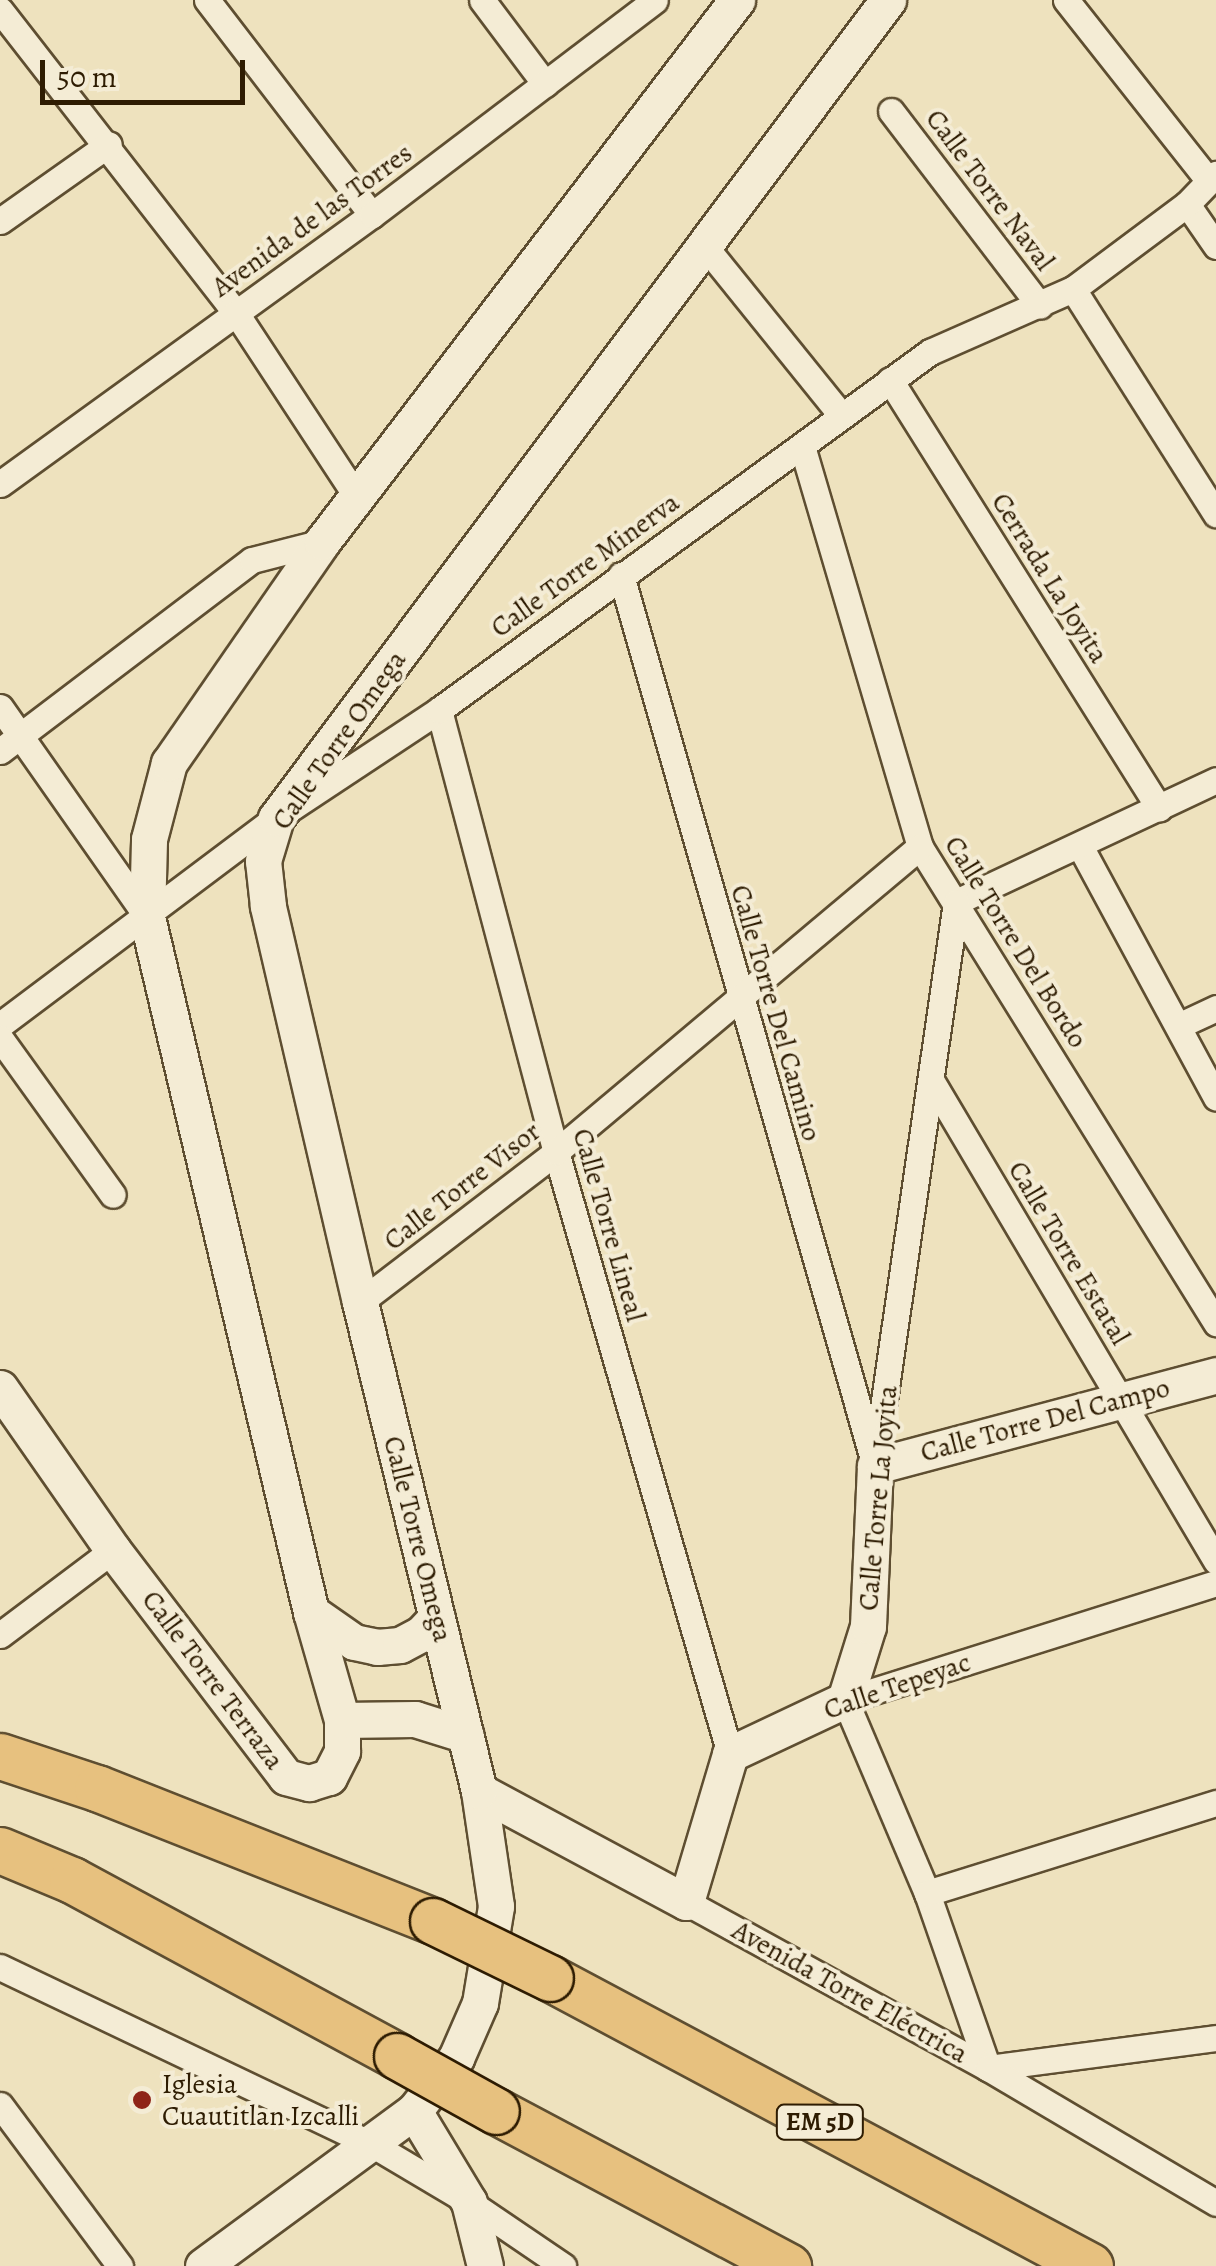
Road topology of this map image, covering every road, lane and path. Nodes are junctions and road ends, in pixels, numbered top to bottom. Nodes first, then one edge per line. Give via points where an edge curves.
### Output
1 (208, 0) edge
2 (482, 0) edge
3 (656, 0) edge
4 (736, 0) edge
5 (888, 0) edge
6 (1066, 0) edge
7 (0, 10) edge
8 (545, 84) junction
9 (892, 111) dead end
10 (109, 144) junction
11 (1212, 178) edge
12 (1187, 204) junction
13 (372, 214) junction
14 (0, 222) edge
15 (703, 244) junction
16 (1216, 246) edge
17 (1074, 290) junction
18 (1040, 306) junction
19 (236, 313) junction
20 (890, 380) junction
21 (842, 415) junction
22 (802, 446) junction
23 (0, 484) edge
24 (356, 496) junction
25 (1216, 514) edge
26 (322, 542) junction
27 (621, 576) junction
28 (0, 707) edge
29 (439, 710) junction
30 (10, 743) edge
31 (1216, 780) edge
32 (1159, 808) junction
33 (276, 818) junction
34 (1080, 846) junction
35 (920, 847) junction
36 (956, 902) junction
37 (147, 916) junction
38 (740, 997) junction
39 (1216, 1008) edge
40 (1180, 1025) junction
41 (0, 1026) edge
42 (0, 1038) edge
43 (931, 1080) junction
44 (1216, 1098) edge
45 (556, 1152) junction
46 (113, 1195) dead end
47 (360, 1302) junction
48 (1216, 1323) edge
49 (1216, 1375) edge
50 (0, 1388) edge
51 (1120, 1398) junction
52 (875, 1466) junction
53 (113, 1550) junction
54 (1216, 1561) edge
55 (1216, 1583) edge
56 (311, 1612) junction
57 (437, 1618) junction
58 (0, 1635) edge
59 (845, 1700) junction
60 (342, 1720) junction
61 (466, 1736) junction
62 (730, 1754) junction
63 (0, 1756) edge
64 (479, 1791) junction
65 (1216, 1803) edge
66 (0, 1850) edge
67 (927, 1893) junction
68 (686, 1902) junction
69 (0, 1967) edge
70 (1216, 2038) edge
71 (988, 2068) junction
72 (0, 2104) edge
73 (414, 2111) junction
74 (373, 2146) junction
75 (469, 2202) junction
76 (1216, 2203) edge
77 (215, 2263) edge
78 (120, 2266) edge
79 (484, 2266) edge
80 (563, 2266) edge
81 (788, 2266) edge
82 (1090, 2266) edge

1 - 13 street
2 - 8 street
3 - 8 street, Avenida de las Torres
4 - 24 main road
5 - 15 main road, Calle Torre Omega
6 - 11 street
7 - 10 street
8 - 13 street, Avenida de las Torres
9 - 18 street, Calle Torre Naval
10 - 14 street
10 - 19 street
11 - 12 street, Calle Torre Minerva
12 - 16 street
12 - 17 street, Calle Torre Minerva
13 - 19 street, Avenida de las Torres
15 - 21 street
15 - 33 main road, Calle Torre Omega
17 - 18 street, Calle Torre Minerva
17 - 25 street, Calle Torre Naval
18 - 20 street, Calle Torre Minerva via 930,352
19 - 23 street, Avenida de las Torres
19 - 24 street
20 - 21 street, Calle Torre Minerva
20 - 32 street, Cerrada La Joyita
21 - 22 street, Calle Torre Minerva
22 - 27 street, Calle Torre Minerva
22 - 35 street, Calle Torre Del Bordo
24 - 26 main road
26 - 30 street via 252,560
26 - 37 main road via 169,762 149,839
27 - 29 street, Calle Torre Minerva
27 - 38 street, Calle Torre Del Camino
28 - 30 street
29 - 33 street, Calle Torre Minerva
29 - 45 street, Calle Torre Lineal
30 - 37 street
31 - 32 street
32 - 34 street
33 - 37 street, Calle Torre Minerva
33 - 47 main road, Calle Torre Omega via 263,862 268,906
34 - 36 street
34 - 40 street
35 - 36 street, Calle Torre Del Bordo
35 - 38 street, Calle Torre Visor
36 - 43 street, Calle Torre La Joyita
36 - 48 street, Calle Torre Del Bordo
37 - 41 street, Calle Torre Minerva
37 - 56 main road
38 - 45 street, Calle Torre Visor
38 - 52 street, Calle Torre Del Camino
39 - 40 street
40 - 44 street
42 - 46 street
43 - 51 street, Calle Torre Estatal
43 - 52 street, Calle Torre La Joyita
45 - 47 street, Calle Torre Visor
45 - 62 street, Calle Torre Lineal
47 - 57 main road, Calle Torre Omega
49 - 51 main road, Calle Torre Del Campo
50 - 53 main road, Calle Torre Terraza
51 - 52 main road, Calle Torre Del Campo
51 - 54 street, Calle Torre Estatal
52 - 59 main road, Calle Torre La Joyita via 868,1626
53 - 58 street
53 - 60 main road, Calle Torre Terraza via 286,1777 309,1783 329,1776 342,1751
55 - 59 street, Calle Tepeyac
56 - 57 main road via 354,1642 377,1648 400,1645
56 - 60 main road
57 - 61 main road, Calle Torre Omega
59 - 62 main road, Calle Tepeyac
59 - 67 street
60 - 61 main road via 415,1719
61 - 64 main road, Calle Torre Omega
62 - 68 main road
63 - 82 highway, EM 5D, bridge via 433,1920
64 - 68 main road, Avenida Torre Eléctrica
64 - 73 main road, Calle Torre Omega via 496,1906 480,2003 456,2058
65 - 67 street
66 - 81 highway, bridge via 72,1880
67 - 71 street
68 - 71 street, Avenida Torre Eléctrica
69 - 74 street
70 - 71 street
71 - 76 street, Avenida Torre Eléctrica
72 - 78 street
73 - 74 main road, Calle Torre Omega
73 - 75 main road
74 - 75 street
74 - 77 main road, Calle Torre Omega
75 - 79 main road
75 - 80 street

